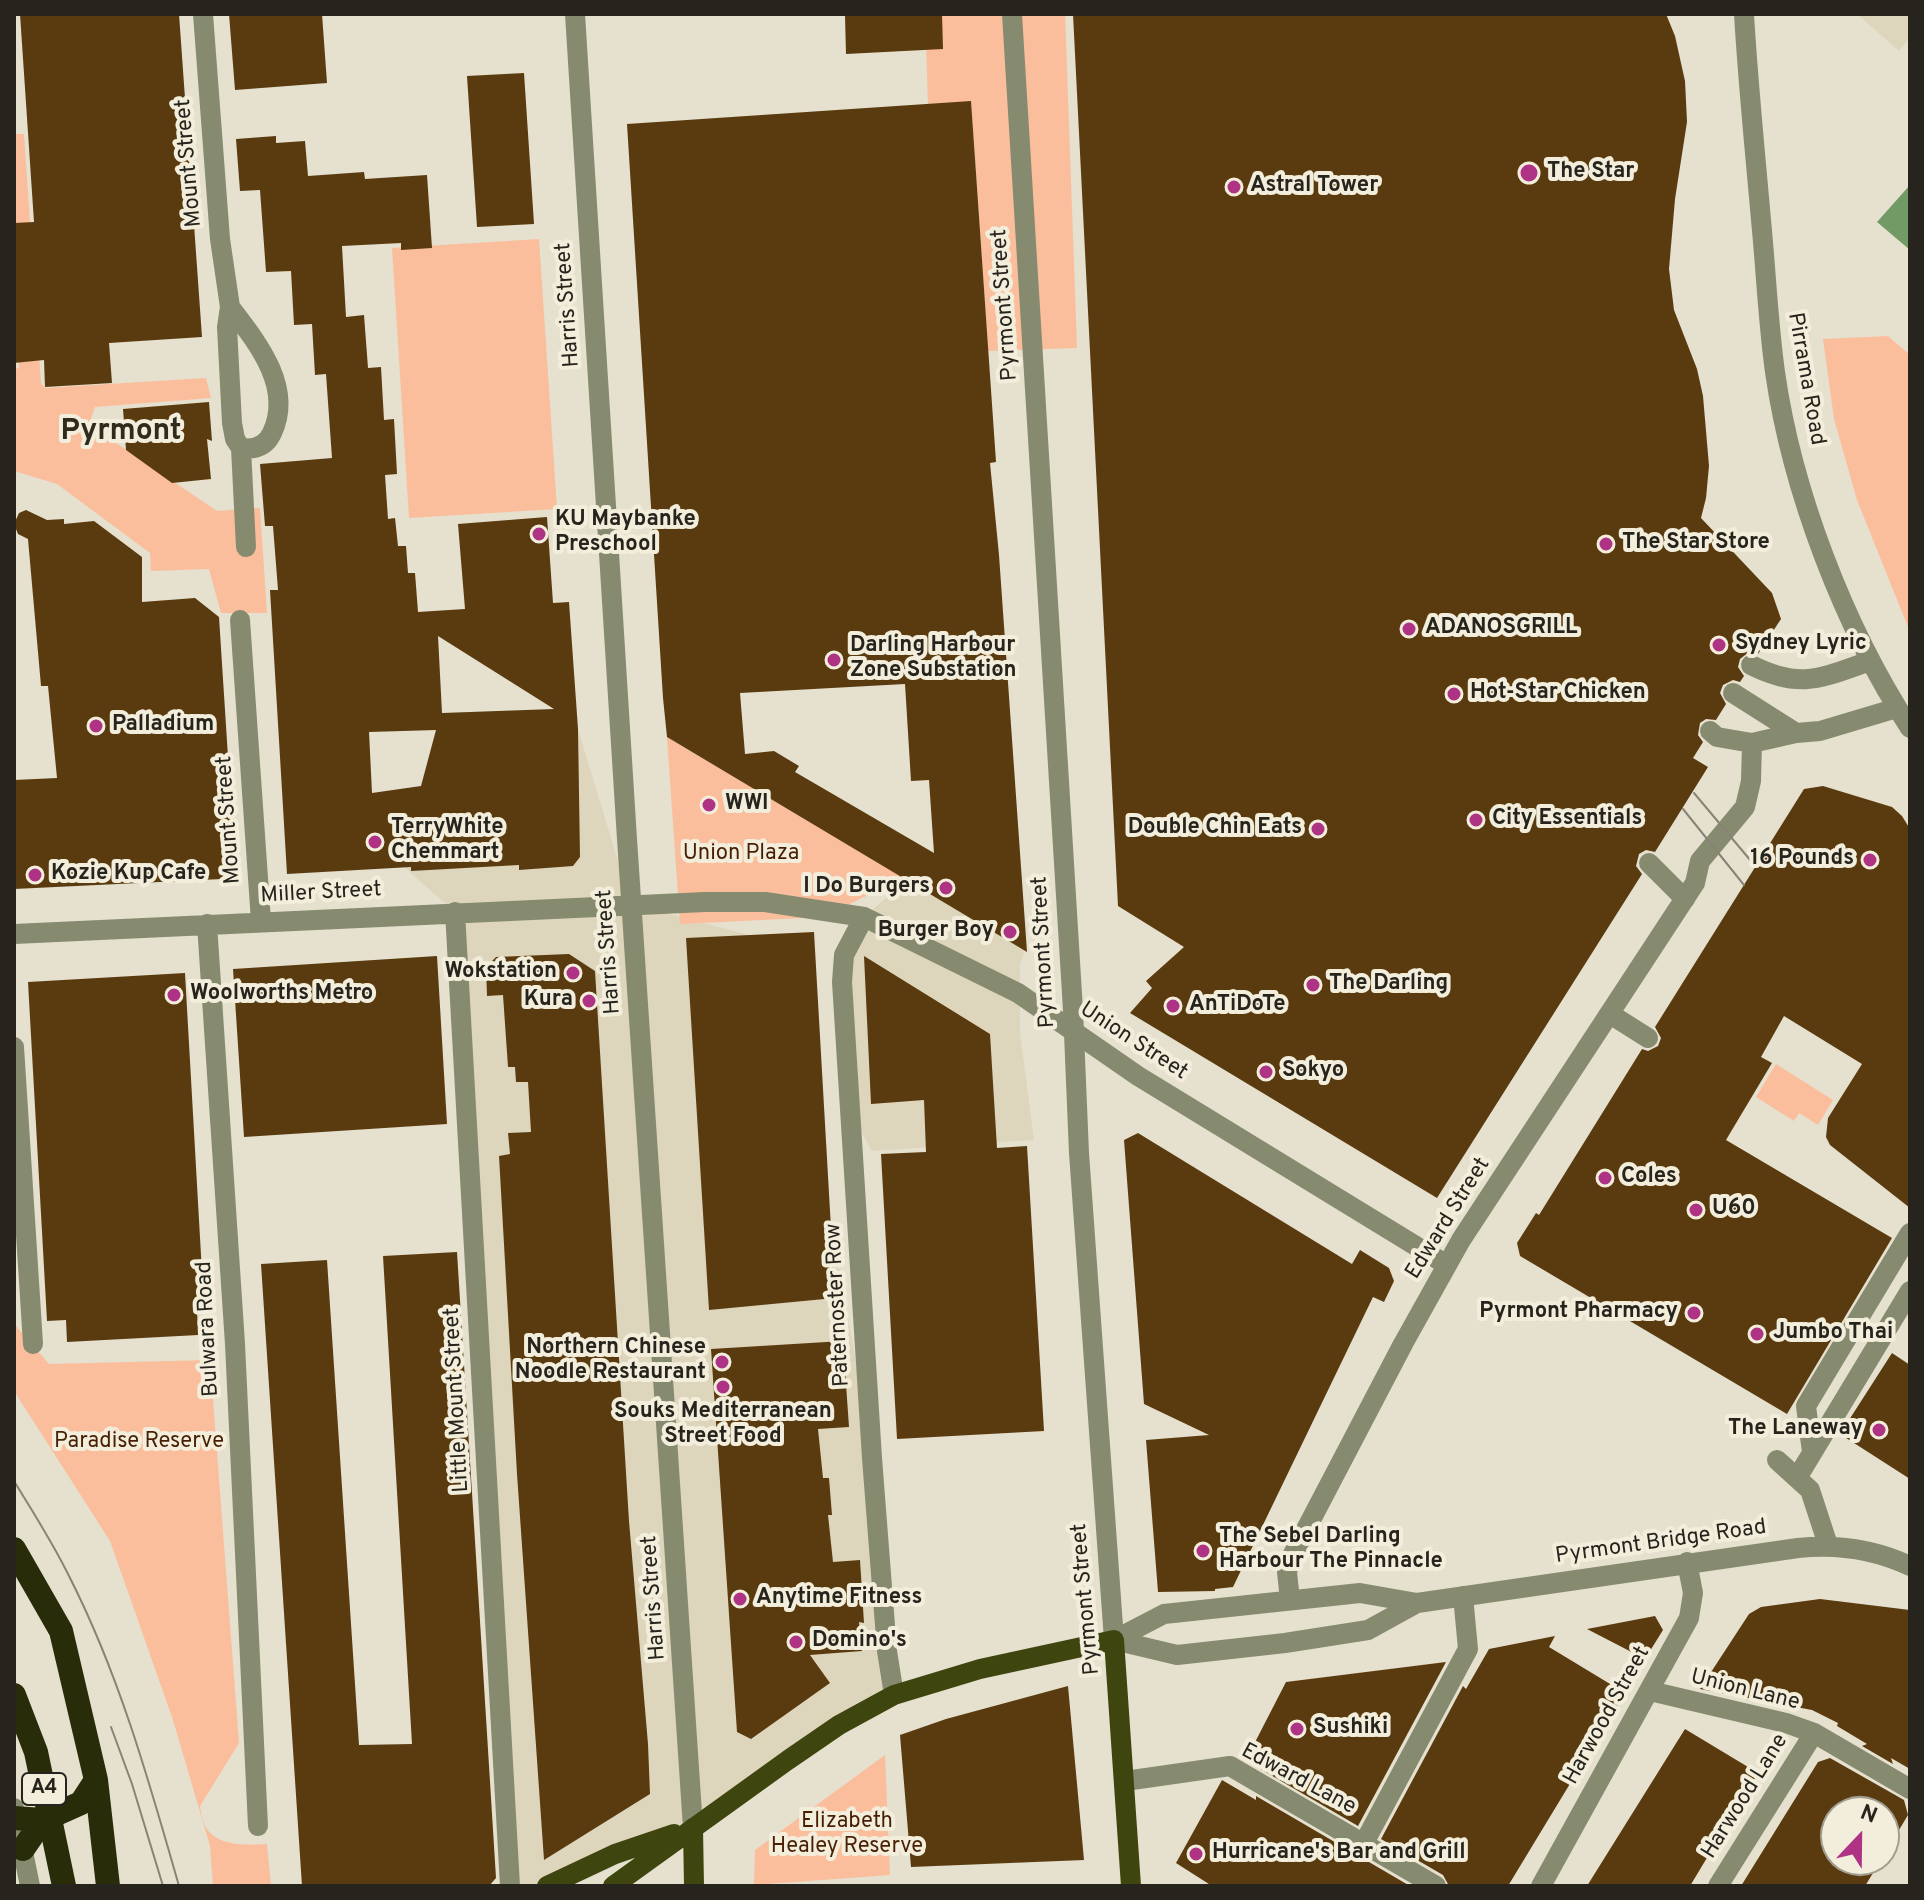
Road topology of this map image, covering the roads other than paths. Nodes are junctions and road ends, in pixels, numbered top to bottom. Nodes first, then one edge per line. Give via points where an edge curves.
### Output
1 (203, 14) edge
2 (575, 14) edge
3 (1012, 14) edge
4 (1744, 14) edge
5 (230, 307) junction
6 (241, 448) junction
7 (246, 547) dead end
8 (240, 620) dead end
9 (1870, 661) junction
10 (1751, 665) dead end
11 (1733, 693) dead end
12 (1897, 708) junction
13 (1910, 728) edge
14 (1710, 731) dead end
15 (1796, 733) junction
16 (1752, 743) junction
17 (1649, 863) dead end
18 (1690, 891) junction
19 (631, 904) junction
20 (455, 912) junction
21 (864, 917) junction
22 (261, 921) junction
23 (207, 924) junction
24 (14, 934) edge
25 (1610, 1014) junction
26 (1074, 1034) junction
27 (1648, 1038) dead end
28 (14, 1047) edge
29 (1908, 1225) edge
30 (1447, 1265) junction
31 (1910, 1291) edge
32 (33, 1344) dead end
33 (1812, 1452) junction
34 (1777, 1460) dead end
35 (1797, 1478) junction
36 (1828, 1545) junction
37 (14, 1549) edge
38 (1687, 1562) junction
39 (1910, 1566) edge
40 (1463, 1596) junction
41 (1290, 1600) junction
42 (1417, 1603) junction
43 (1114, 1640) junction
44 (1650, 1691) junction
45 (14, 1695) edge
46 (894, 1695) junction
47 (1814, 1733) junction
48 (96, 1780) junction
49 (1125, 1781) junction
50 (1910, 1789) edge
51 (15, 1815) edge
52 (43, 1820) junction
53 (258, 1826) dead end
54 (693, 1828) junction
55 (1364, 1843) junction
56 (23, 1849) junction
57 (30, 1886) edge
58 (64, 1886) edge
59 (108, 1886) edge
60 (510, 1886) edge
61 (547, 1886) edge
62 (613, 1886) edge
63 (694, 1886) edge
64 (1131, 1886) edge
65 (1436, 1886) edge
66 (1541, 1886) edge
67 (1718, 1886) edge

1 - 5 street, Mount Street
2 - 19 street, Harris Street
3 - 26 street, Pyrmont Street
4 - 9 street, Pirrama Road via 1769,316 1787,436 1826,555
5 - 6 street, Mount Street via 232,423
5 - 6 street, Mount Street via 271,370 278,408 276,425 263,445
6 - 7 street, Mount Street
8 - 22 street, Mount Street
9 - 10 street via 1799,681
9 - 12 street, Pirrama Road
11 - 15 street
12 - 13 street, Pirrama Road
12 - 15 street
14 - 16 street
15 - 16 street
16 - 18 street, Edward Street via 1745,807 1700,861
17 - 18 street
18 - 25 street, Edward Street
19 - 20 street, Miller Street
19 - 21 street, Union Street via 765,902
19 - 54 street, Harris Street
20 - 22 street, Miller Street
20 - 60 street, Little Mount Street
21 - 26 street, Union Street via 1018,993
21 - 46 street, Paternoster Row via 844,955 842,982 872,1458
22 - 23 street, Miller Street
23 - 24 street, Miller Street
23 - 53 street, Bulwara Road via 235,1344
25 - 27 street
25 - 30 street, Edward Street
26 - 30 street, Union Street
26 - 43 street, Pyrmont Street
28 - 32 street
29 - 33 street via 1806,1406
30 - 41 street, Edward Street via 1291,1558
31 - 33 street
33 - 35 street
34 - 35 street
35 - 36 street via 1810,1490
36 - 38 street, Pyrmont Bridge Road
36 - 39 street, Pyrmont Bridge Road via 1877,1553
37 - 48 highway via 61,1631
38 - 40 street, Pyrmont Bridge Road
38 - 44 street, Harwood Street via 1693,1593 1689,1618
40 - 42 street, Pyrmont Bridge Road
40 - 55 street via 1468,1649
41 - 42 street, Pyrmont Bridge Road via 1360,1593
41 - 43 street, Pyrmont Bridge Road via 1164,1614
42 - 43 street, Pyrmont Bridge Road via 1368,1630 1285,1643 1177,1655
43 - 46 main road, Pyrmont Bridge Road via 980,1669
43 - 49 main road, Pyrmont Street
44 - 47 street, Union Lane
44 - 66 street, Harwood Street
45 - 58 highway, A4, bridge via 36,1752
46 - 54 main road, Pyrmont Bridge Road via 839,1725
47 - 50 street, Union Lane
47 - 67 street, Harwood Lane
48 - 52 highway via 81,1803
48 - 59 highway
49 - 55 street, Edward Lane via 1230,1766
49 - 64 main road, Pyrmont Street
51 - 52 highway
51 - 56 street
52 - 56 highway
54 - 61 main road, Pyrmont Bridge Road via 615,1854
54 - 62 main road, Pyrmont Bridge Road
54 - 63 main road, Harris Street
55 - 65 street, Edward Lane
56 - 57 street

